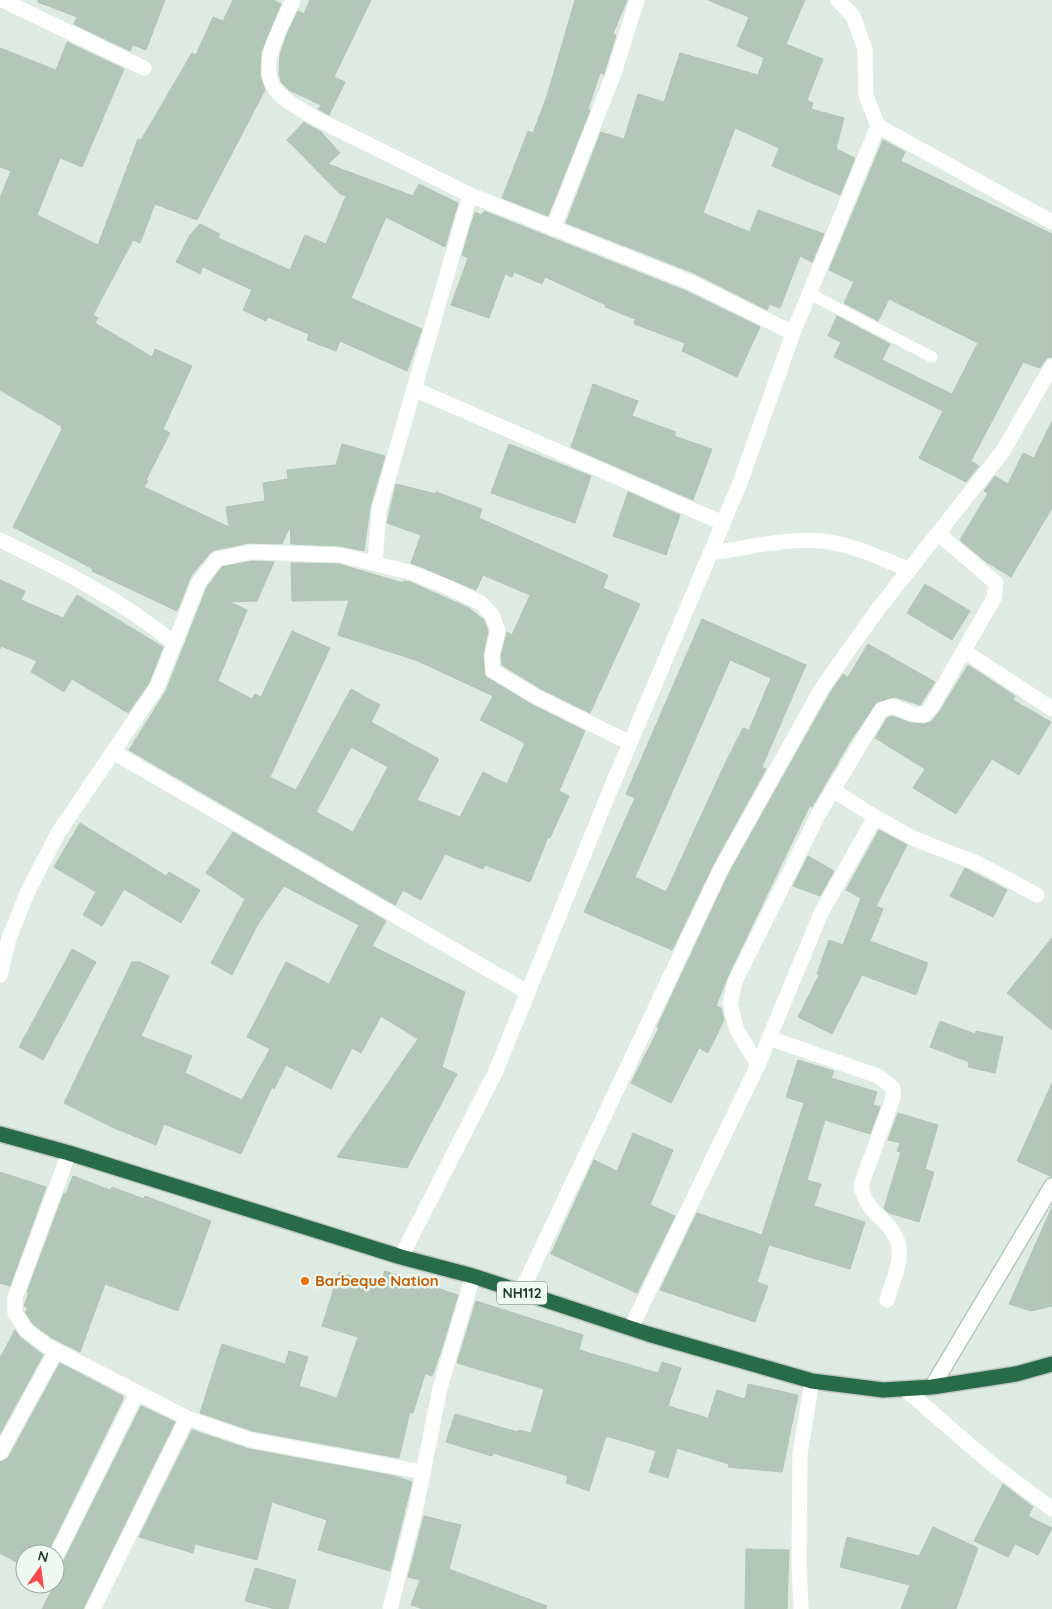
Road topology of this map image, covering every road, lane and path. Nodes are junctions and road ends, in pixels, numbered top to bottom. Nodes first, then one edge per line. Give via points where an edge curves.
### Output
1 (2, 0) edge
2 (293, 0) edge
3 (636, 0) edge
4 (838, 0) edge
5 (144, 68) dead end
6 (878, 126) junction
7 (470, 194) junction
8 (1052, 222) edge
9 (553, 229) junction
10 (810, 294) junction
11 (793, 333) junction
12 (932, 357) dead end
13 (1050, 373) edge
14 (414, 389) junction
15 (723, 523) junction
16 (939, 534) junction
17 (0, 540) edge
18 (710, 553) junction
19 (375, 563) junction
20 (909, 570) junction
21 (174, 644) junction
22 (964, 651) junction
23 (1052, 709) edge
24 (630, 743) junction
25 (113, 752) junction
26 (833, 790) junction
27 (875, 817) junction
28 (1037, 895) dead end
29 (0, 975) edge
30 (527, 992) junction
31 (769, 1038) junction
32 (758, 1065) junction
33 (0, 1134) edge
34 (69, 1153) junction
35 (1052, 1186) edge
36 (401, 1257) junction
37 (473, 1276) junction
38 (521, 1292) junction
39 (887, 1300) dead end
40 (631, 1328) junction
41 (56, 1351) junction
42 (1052, 1364) edge
43 (812, 1381) junction
44 (932, 1387) junction
45 (905, 1389) junction
46 (137, 1393) junction
47 (187, 1418) junction
48 (0, 1454) edge
49 (423, 1472) junction
50 (1052, 1509) edge
51 (62, 1544) edge
52 (92, 1609) edge
53 (390, 1609) edge
54 (801, 1609) edge

1 - 5 street
2 - 7 street via 272,50 268,70 273,86 317,119
3 - 9 street via 614,74
4 - 6 street via 853,16 865,49 866,96
6 - 8 street
6 - 10 street
7 - 9 street
7 - 14 street
9 - 11 street via 690,282
10 - 11 street
10 - 12 lane
11 - 15 street
13 - 16 street via 1003,451
14 - 15 street
14 - 19 street via 380,510
15 - 18 street
16 - 20 street
16 - 22 street via 996,583 994,598
17 - 21 street via 72,575 140,616
18 - 20 street via 794,540 823,541 853,548
18 - 24 street
19 - 21 street via 340,554 261,552 217,559 199,582
19 - 24 street via 413,573 481,603 492,615 498,630 492,655 493,671 535,696
20 - 38 street via 822,688 721,869
21 - 25 street via 156,687
22 - 23 street
22 - 26 street via 924,715 892,706 881,710
24 - 30 street
25 - 29 street via 58,833 32,882 10,938
25 - 30 street
26 - 27 street
26 - 32 street via 735,982 730,1004 734,1020
27 - 28 street via 915,839 1004,876
27 - 31 street via 821,913
30 - 36 street via 495,1073
31 - 32 street
31 - 39 street via 878,1076 893,1088 861,1185 870,1208 891,1229 898,1242 899,1256
32 - 40 street
33 - 34 highway, NH112
34 - 36 highway, NH112
34 - 41 street via 15,1298 15,1313 26,1330
35 - 44 street
36 - 37 highway, NH112
37 - 38 highway, NH112
37 - 49 street via 440,1388
38 - 40 highway, NH112
40 - 43 highway, NH112
41 - 46 street
41 - 48 street
42 - 44 highway, NH112 via 1016,1374
43 - 45 highway, NH112 via 883,1390
43 - 54 street via 800,1454
44 - 45 highway, NH112
45 - 50 street via 988,1461
46 - 47 street
46 - 51 street
47 - 49 street via 251,1440
47 - 52 street
49 - 53 street

